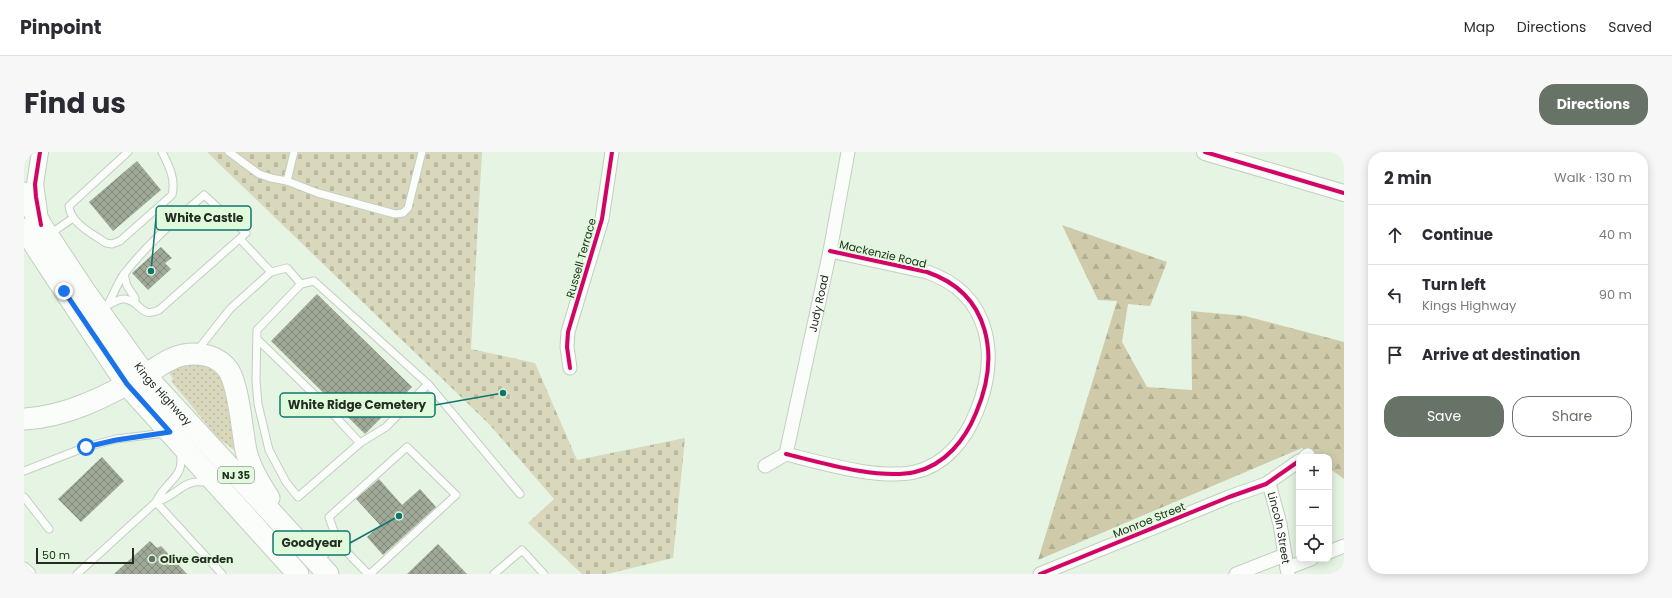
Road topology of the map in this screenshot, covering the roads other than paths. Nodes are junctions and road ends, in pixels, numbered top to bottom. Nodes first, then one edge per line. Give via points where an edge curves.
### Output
1 (40, 152) edge
2 (128, 152) edge
3 (162, 152) edge
4 (229, 152) edge
5 (294, 152) edge
6 (422, 152) edge
7 (612, 152) edge
8 (848, 152) edge
9 (1205, 152) edge
10 (287, 181) junction
11 (24, 193) edge
12 (1344, 193) edge
13 (73, 218) junction
14 (38, 230) edge
15 (240, 239) junction
16 (830, 251) junction
17 (271, 272) junction
18 (124, 274) junction
19 (302, 284) junction
20 (135, 303) junction
21 (105, 309) junction
22 (257, 339) junction
23 (195, 354) junction
24 (570, 368) dead end
25 (136, 380) junction
26 (428, 384) junction
27 (24, 419) edge
28 (173, 435) junction
29 (360, 443) junction
30 (786, 454) junction
31 (1296, 463) edge
32 (765, 466) dead end
33 (24, 471) edge
34 (1266, 484) junction
35 (220, 488) junction
36 (520, 494) dead end
37 (24, 497) edge
38 (156, 502) junction
39 (49, 529) dead end
40 (298, 542) junction
41 (338, 543) junction
42 (1344, 546) edge
43 (1332, 551) edge
44 (1301, 562) edge
45 (1287, 566) edge
46 (322, 568) edge
47 (24, 569) edge
48 (220, 573) edge
49 (29, 574) edge
50 (77, 574) edge
51 (298, 574) edge
52 (369, 574) edge
53 (494, 574) edge
54 (544, 574) edge
55 (1040, 574) edge
56 (1236, 574) edge

1 - 14 street via 35,184
2 - 13 lane via 68,206
3 - 13 lane via 173,180 172,195 120,241 106,243
4 - 10 lane via 259,174
5 - 10 lane
6 - 10 lane via 411,202 403,213 395,214 318,193
7 - 24 street, Russell Terrace via 602,220 568,332
8 - 16 street, Judy Road
9 - 12 street
11 - 14 main road, Kings Highway / NJ 35
13 - 14 lane
14 - 21 main road, Kings Highway / NJ 35
14 - 25 main road, Kings Highway
15 - 17 lane
15 - 18 lane via 246,233 204,195 156,238
15 - 20 lane via 159,310 145,312
16 - 30 street, Judy Road
16 - 30 street, Mackenzie Road via 927,272 957,288 971,303 985,328 989,355 987,379 980,404 961,441 954,450 925,469 898,475 884,474
17 - 19 lane via 287,268
17 - 23 lane via 230,309
18 - 20 lane
18 - 21 lane
19 - 22 lane via 257,330
19 - 26 lane via 314,281
20 - 21 lane via 125,299 118,300
21 - 25 main road, Kings Highway / NJ 35
22 - 29 lane
22 - 29 lane via 258,404 269,450 286,482 298,497
23 - 25 main road via 182,355 170,360
23 - 40 main road via 213,357 230,373 247,453 257,480
25 - 27 main road via 74,408 46,417
25 - 28 main road, Kings Highway / NJ 35
25 - 40 main road, Kings Highway / NJ 35
26 - 29 lane via 386,427
26 - 36 lane
28 - 33 lane via 116,440 86,447
28 - 35 main road, Kings Highway / NJ 35
28 - 38 lane via 181,454 182,465 179,473 160,491
30 - 32 street
31 - 34 street, Monroe Street
34 - 45 street, Lincoln Street via 1270,487 1280,524
34 - 55 street, Monroe Street
35 - 38 lane via 207,482 196,481 187,483 166,499
35 - 51 main road, Kings Highway / NJ 35
37 - 39 lane
38 - 48 lane
38 - 50 lane
40 - 46 main road, Kings Highway / NJ 35
41 - 46 lane
41 - 52 lane
41 - 52 lane via 329,517 407,447 456,495
42 - 43 street
44 - 45 street
45 - 56 street
47 - 49 street
53 - 54 lane via 522,550

